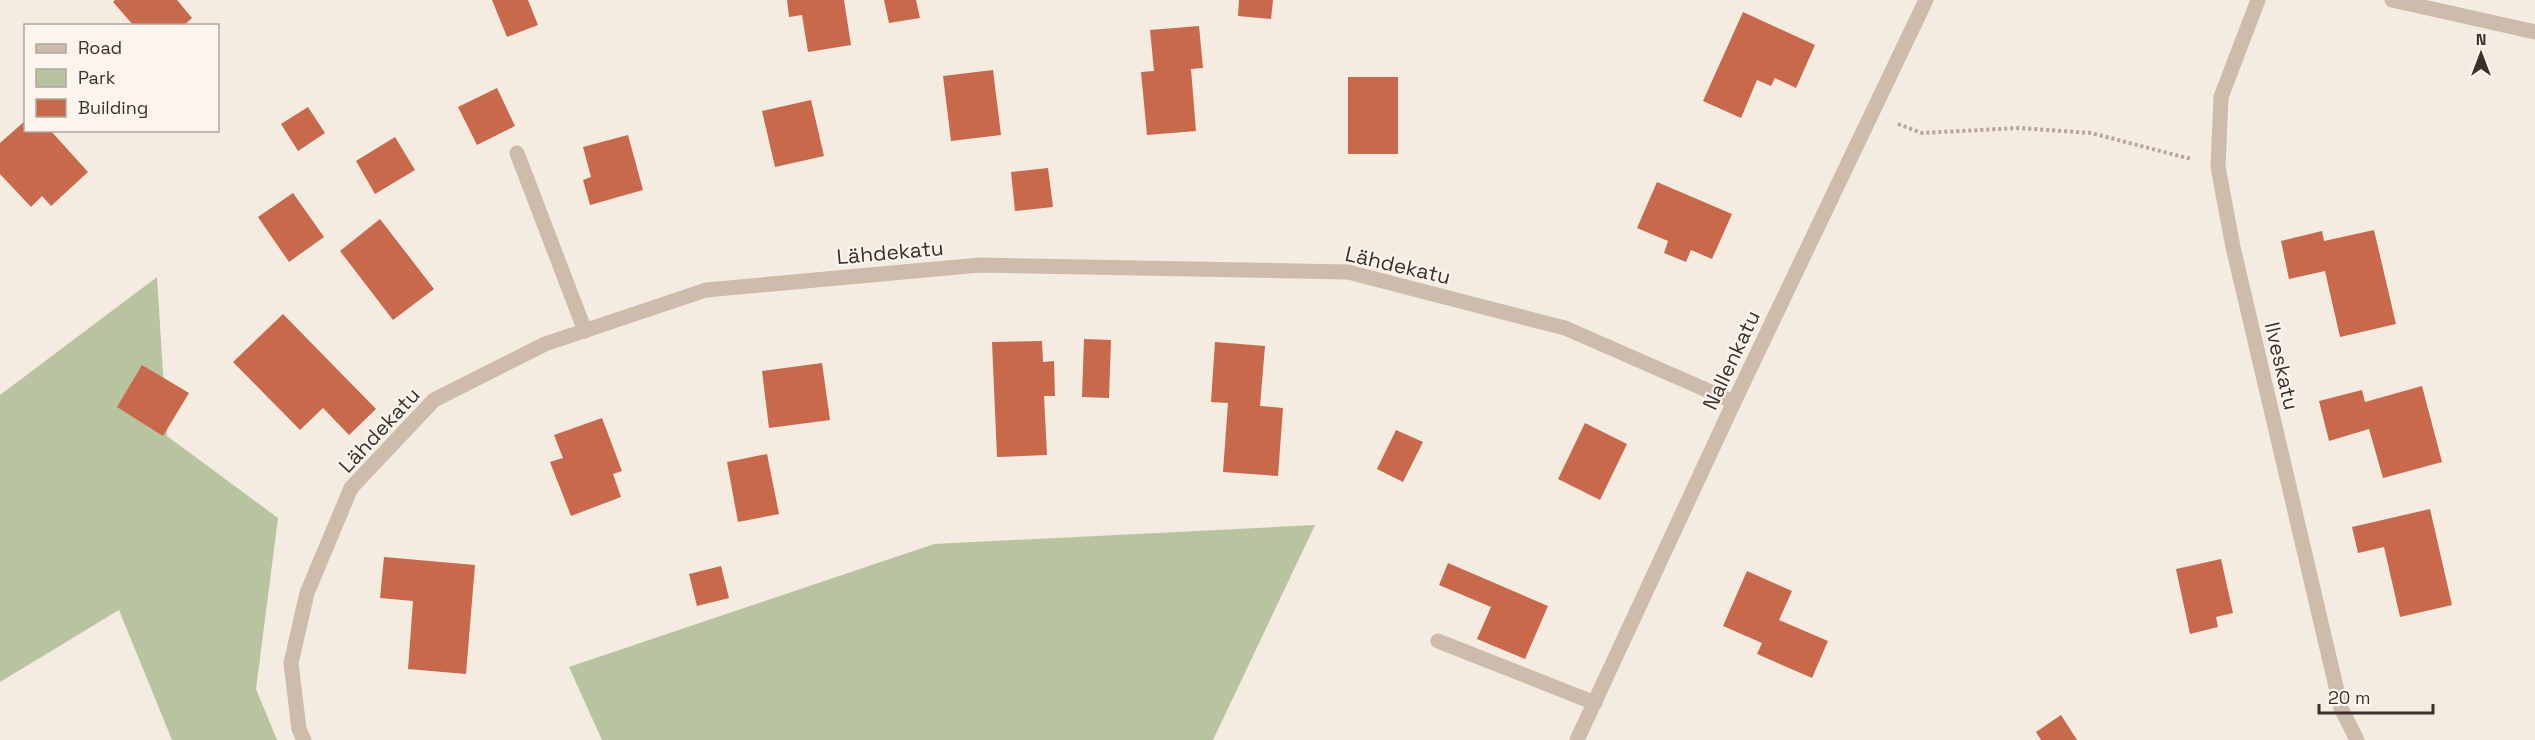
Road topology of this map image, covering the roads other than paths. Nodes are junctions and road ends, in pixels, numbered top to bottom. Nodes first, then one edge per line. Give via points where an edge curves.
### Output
1 (1926, 0) edge
2 (2258, 0) edge
3 (2392, 0) edge
4 (2535, 32) edge
5 (517, 153) dead end
6 (585, 331) junction
7 (1734, 402) junction
8 (1438, 641) dead end
9 (1595, 703) junction
10 (304, 740) edge
11 (1578, 740) edge
12 (2357, 740) edge

1 - 7 street, Nallenkatu
2 - 12 street, Ilveskatu via 2221,96 2218,167 2233,247 2341,708
3 - 4 street
5 - 6 street
6 - 7 street, Lähdekatu via 706,290 980,265 1348,272 1565,328
6 - 10 street, Lähdekatu via 545,344 434,400 351,488 307,594 291,663 299,729
7 - 9 street, Nallenkatu
8 - 9 street
9 - 11 street, Nallenkatu

